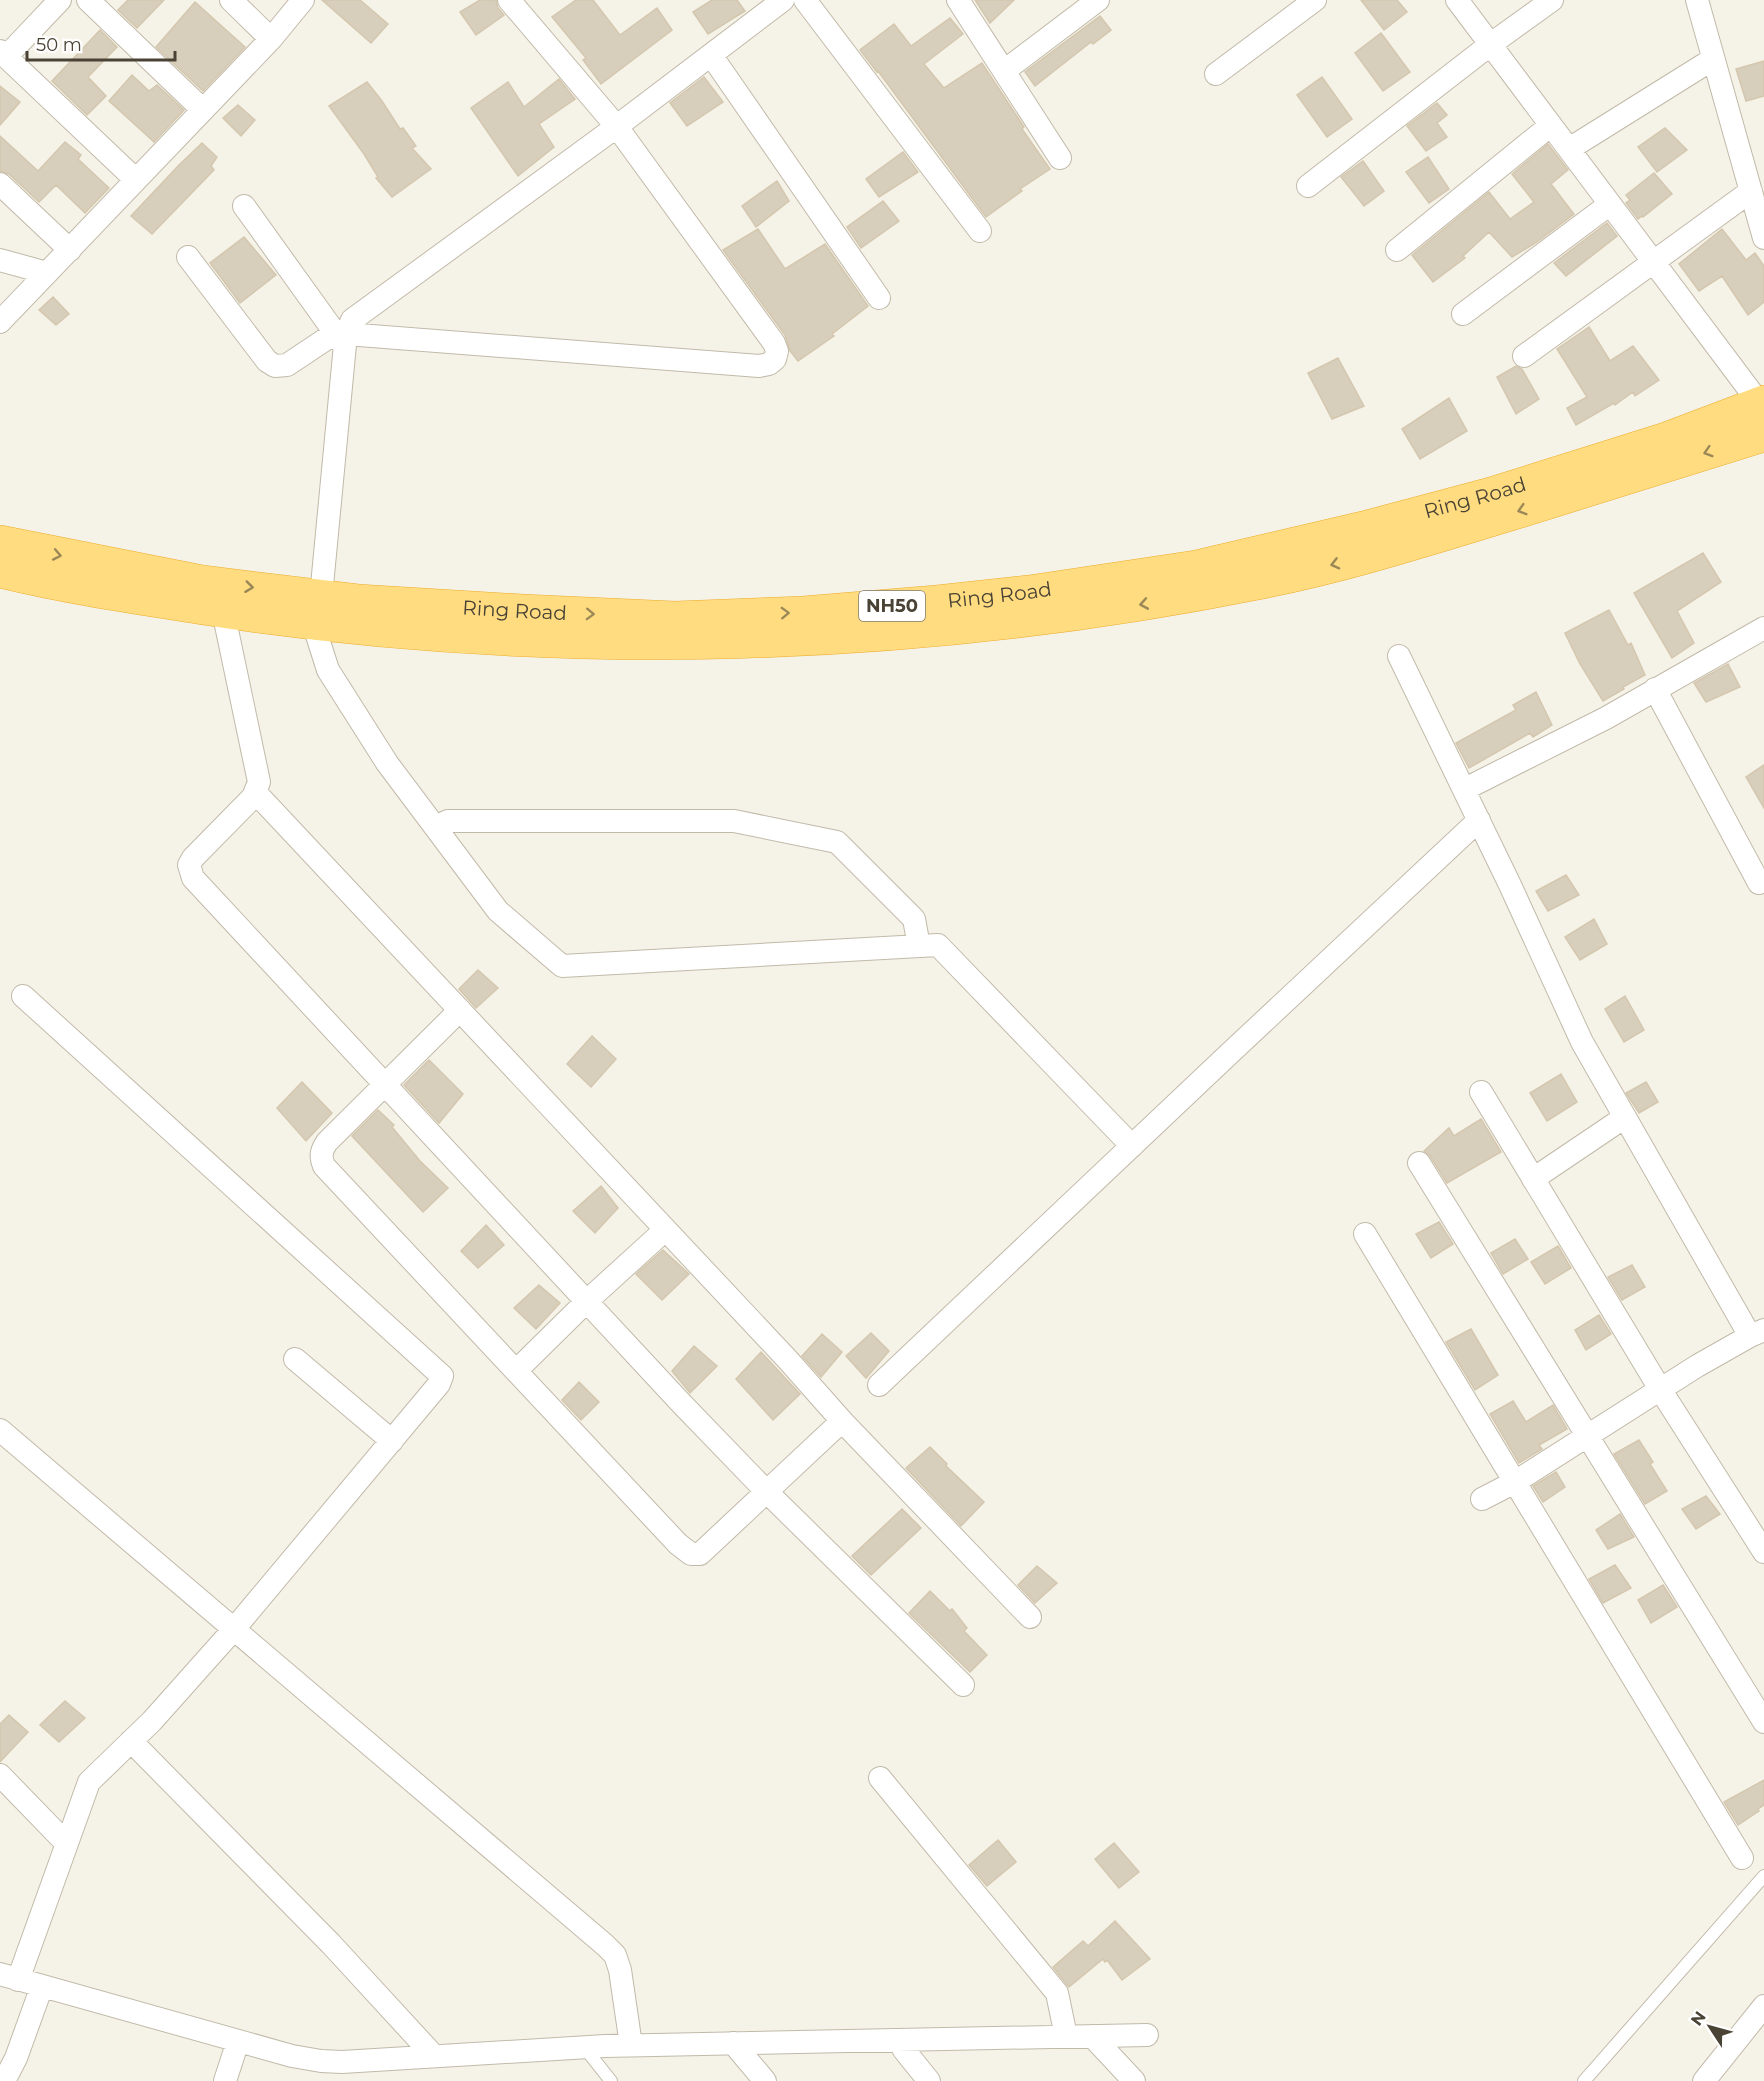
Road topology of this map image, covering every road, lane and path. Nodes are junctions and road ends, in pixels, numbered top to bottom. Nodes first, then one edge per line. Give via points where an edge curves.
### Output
1 (60, 0) edge
2 (88, 0) edge
3 (231, 0) edge
4 (303, 0) edge
5 (509, 0) edge
6 (783, 0) edge
7 (805, 0) edge
8 (957, 0) edge
9 (1098, 0) edge
10 (1315, 0) edge
11 (1457, 0) edge
12 (1552, 0) edge
13 (1697, 0) edge
14 (271, 39) junction
15 (1491, 44) junction
16 (3, 54) edge
17 (711, 55) junction
18 (1713, 58) junction
19 (1004, 71) junction
20 (1216, 74) dead end
21 (203, 110) junction
22 (1551, 125) junction
23 (617, 127) junction
24 (1569, 149) junction
25 (1060, 158) dead end
26 (136, 180) junction
27 (0, 184) edge
28 (1308, 186) dead end
29 (1751, 191) junction
30 (1610, 204) junction
31 (244, 206) dead end
32 (980, 231) dead end
33 (1764, 238) edge
34 (70, 250) junction
35 (1397, 250) dead end
36 (188, 257) dead end
37 (0, 260) edge
38 (1654, 263) junction
39 (47, 273) junction
40 (879, 298) dead end
41 (1463, 314) dead end
42 (0, 322) edge
43 (342, 338) junction
44 (1524, 356) dead end
45 (1762, 414) edge
46 (0, 542) edge
47 (0, 571) edge
48 (317, 610) junction
49 (223, 611) junction
50 (1764, 628) edge
51 (1399, 656) dead end
52 (1656, 689) junction
53 (1465, 789) junction
54 (256, 793) junction
55 (1479, 820) junction
56 (435, 827) junction
57 (1759, 883) dead end
58 (919, 946) junction
59 (23, 996) dead end
60 (460, 1010) junction
61 (385, 1085) junction
62 (1481, 1092) dead end
63 (1624, 1117) junction
64 (1132, 1146) junction
65 (1419, 1163) dead end
66 (1533, 1179) junction
67 (664, 1230) junction
68 (1365, 1234) dead end
69 (587, 1301) junction
70 (1757, 1333) edge
71 (295, 1359) dead end
72 (516, 1371) junction
73 (879, 1385) dead end
74 (1660, 1389) junction
75 (842, 1421) junction
76 (0, 1430) edge
77 (1588, 1434) junction
78 (392, 1441) junction
79 (1515, 1482) junction
80 (767, 1492) junction
81 (1482, 1499) dead end
82 (1764, 1552) edge
83 (1030, 1617) dead end
84 (234, 1629) junction
85 (963, 1685) dead end
86 (1764, 1722) edge
87 (131, 1741) junction
88 (0, 1775) edge
89 (880, 1778) dead end
90 (66, 1844) junction
91 (1742, 1858) dead end
92 (1764, 1876) edge
93 (9, 1977) edge
94 (42, 1986) junction
95 (1764, 2006) edge
96 (1147, 2035) dead end
97 (1092, 2036) junction
98 (1066, 2037) junction
99 (899, 2040) junction
100 (238, 2041) junction
101 (733, 2043) junction
102 (631, 2045) junction
103 (584, 2047) junction
104 (434, 2056) junction
105 (4, 2081) edge
106 (225, 2081) edge
107 (611, 2081) edge
108 (765, 2081) edge
109 (929, 2081) edge
110 (1134, 2081) edge
111 (1584, 2081) edge
112 (1704, 2081) edge

1 - 16 street
2 - 21 street
3 - 14 street
4 - 14 street
5 - 23 street
6 - 17 street
7 - 32 street
8 - 19 street
9 - 19 street
10 - 20 street
11 - 15 street
12 - 15 street
13 - 18 street
14 - 21 street
15 - 22 street
15 - 28 street
16 - 26 street
17 - 23 street
17 - 40 street
18 - 24 street
18 - 29 street
19 - 25 street
21 - 26 street
22 - 24 street
22 - 35 street
23 - 43 street via 358,315
23 - 43 street via 774,344 776,359 759,366
24 - 30 street
26 - 34 street
27 - 34 street
29 - 33 street
29 - 38 street
30 - 38 street
30 - 41 street
31 - 43 street
34 - 39 street
36 - 43 street via 267,361 275,366 287,365
37 - 39 street
38 - 44 street
38 - 45 street
39 - 42 street
43 - 48 street
45 - 48 highway, Ring Road / NH50 via 1367,527 1196,567 1029,592 803,613 675,618 358,601
46 -> 48 highway, Ring Road / NH50 via 202,582
47 - 49 highway, Ring Road / NH50
48 - 49 highway, Ring Road / NH50
48 - 56 street via 328,670 387,763
49 - 54 street via 259,776
50 - 52 street
51 - 53 street
52 - 53 street
52 - 57 street
53 - 55 street
54 - 60 street
54 - 61 street via 193,858 190,871
55 - 63 street via 1582,1042
55 - 64 street
56 - 58 street via 448,821 734,821 837,842 914,919
56 - 58 street via 498,911 562,966
58 - 64 street via 938,945
59 - 78 street via 440,1372 439,1384
60 - 61 street
60 - 67 street
61 - 69 street
61 - 72 street via 327,1142 322,1150 324,1166
62 - 66 street
63 - 66 street
63 - 70 street
64 - 73 street
65 - 77 street
66 - 74 street
67 - 69 street
67 - 75 street
68 - 79 street
69 - 72 street
69 - 80 street
70 - 74 street
71 - 78 street
72 - 80 street via 691,1554 700,1554
74 - 77 street
74 - 82 street
75 - 80 street
75 - 83 street
76 - 84 street
77 - 79 street
77 - 86 street
78 - 84 street
79 - 81 street
79 - 91 street
80 - 85 street
84 - 87 street
84 - 102 street via 606,1945 620,1970
87 - 90 street via 89,1782
87 - 104 street via 331,1944
88 - 90 street
89 - 98 street via 1057,1993
90 - 93 street
92 - 111 lane
93 - 94 street
94 - 100 street
94 - 105 street
95 - 112 street
96 - 97 street
97 - 98 street
97 - 110 street
98 - 99 street
99 - 101 street
99 - 109 street
100 - 104 street via 321,2061
100 - 106 street
101 - 102 street
101 - 108 street
102 - 103 street
103 - 104 street
103 - 107 lane

